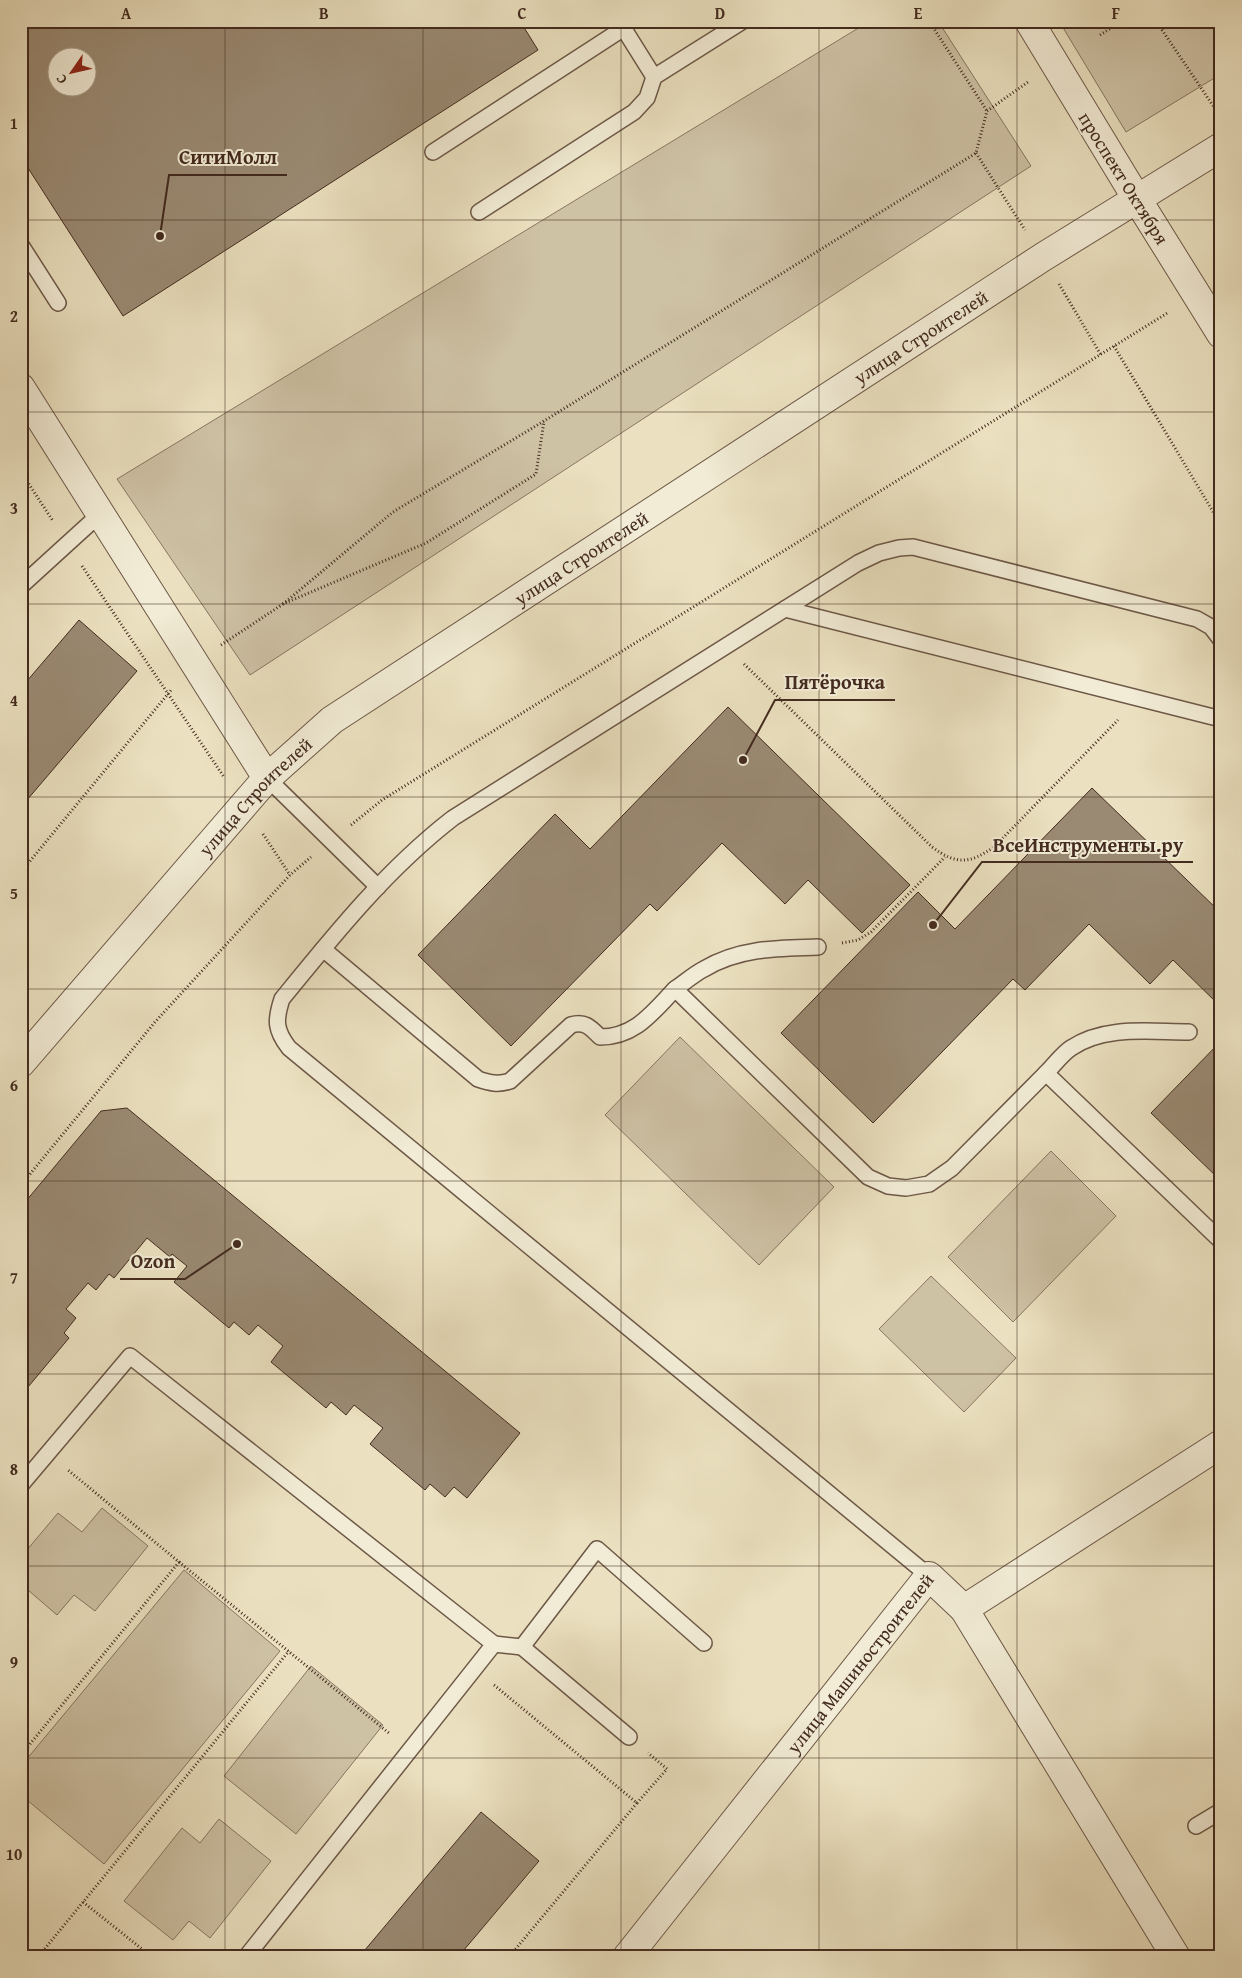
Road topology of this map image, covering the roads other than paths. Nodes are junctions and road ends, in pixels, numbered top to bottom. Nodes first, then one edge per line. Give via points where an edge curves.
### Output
1 (743, 21) edge
2 (1029, 21) edge
3 (622, 25) edge
4 (654, 77) junction
5 (1221, 148) edge
6 (433, 152) dead end
7 (1137, 199) junction
8 (479, 212) dead end
9 (21, 245) edge
10 (58, 302) dead end
11 (1221, 334) edge
12 (21, 388) edge
13 (100, 514) junction
14 (21, 586) edge
15 (785, 608) junction
16 (1221, 640) edge
17 (1221, 719) edge
18 (267, 778) junction
19 (378, 887) junction
20 (818, 948) road end
21 (322, 949) junction
22 (675, 989) junction
23 (1189, 1032) dead end
24 (21, 1063) edge
25 (1046, 1073) junction
26 (1221, 1241) edge
27 (1221, 1444) edge
28 (21, 1485) edge
29 (929, 1576) junction
30 (964, 1609) junction
31 (704, 1643) dead end
32 (494, 1644) junction
33 (522, 1647) junction
34 (629, 1737) road end
35 (1221, 1811) edge
36 (1196, 1826) dead end
37 (246, 1957) edge
38 (627, 1957) edge
39 (1176, 1957) edge

1 - 4 lane
2 - 7 street, проспект Октября
3 - 4 lane
3 - 6 lane
4 - 8 lane via 647,98 634,112
5 - 7 street, улица Строителей
7 - 11 street, проспект Октября
7 - 18 street, улица Строителей via 332,720
9 - 10 lane
12 - 13 street
13 - 14 lane
13 - 18 street
15 - 16 lane via 870,557 888,550 913,547 1197,619 1211,627
15 - 17 lane
15 - 19 lane via 461,812
18 - 19 lane
18 - 24 street, улица Строителей
19 - 21 lane
20 - 22 lane via 742,953 703,969
21 - 22 lane via 478,1079 491,1084 510,1081 570,1025 587,1024 600,1036 611,1037 632,1030
21 - 29 lane via 282,999 277,1014 281,1038 289,1048
22 - 25 lane via 868,1177 888,1186 906,1188 929,1184 952,1168
23 - 25 lane via 1120,1032 1095,1037 1069,1049
25 - 26 lane
27 - 30 street, улица Машиностроителей
28 - 32 lane via 130,1356
29 - 30 street, улица Машиностроителей
29 - 38 street, улица Машиностроителей
30 - 39 street
31 - 33 lane via 597,1549
32 - 33 lane
32 - 37 lane
33 - 34 lane
35 - 36 lane

